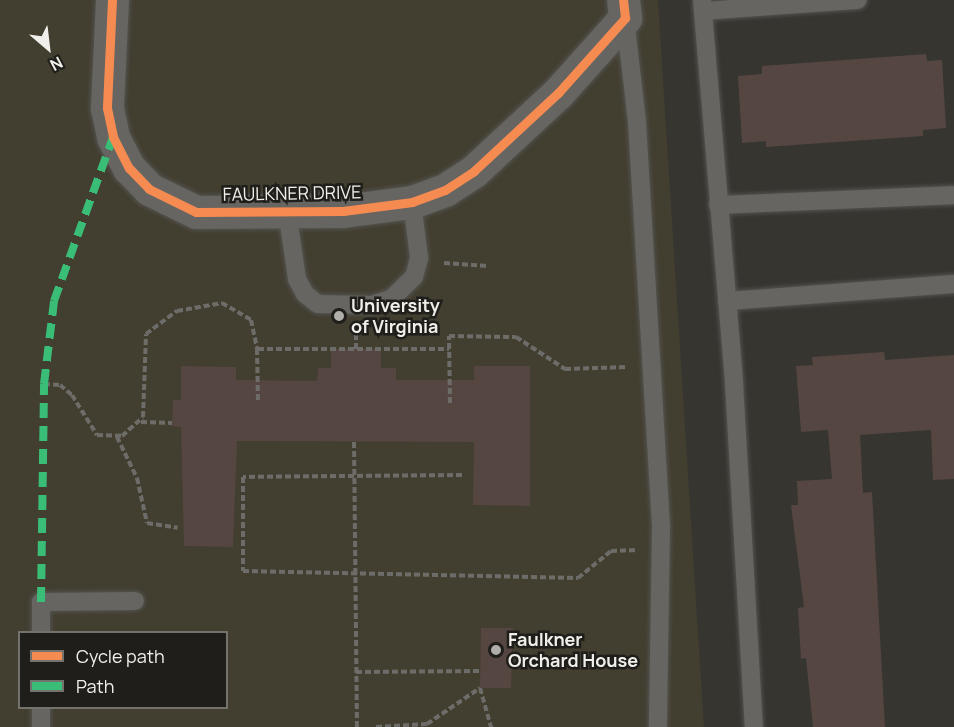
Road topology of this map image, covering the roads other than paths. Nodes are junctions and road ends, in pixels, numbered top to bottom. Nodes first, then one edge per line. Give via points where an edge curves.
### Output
1 (112, 0) edge
2 (858, 0) edge
3 (702, 5) edge
4 (624, 9) edge
5 (954, 195) edge
6 (412, 202) junction
7 (718, 205) junction
8 (287, 212) junction
9 (954, 284) edge
10 (727, 301) junction
11 (135, 601) dead end
12 (41, 631) edge
13 (41, 709) edge
14 (41, 727) edge
15 (658, 727) edge
16 (754, 727) edge

1 - 8 street, FAULKNER DRIVE via 107,108 113,137 129,168 149,189 196,212
2 - 3 lane
3 - 7 lane
4 - 6 street, FAULKNER DRIVE via 558,93 474,171 445,190
4 - 15 lane via 637,122 651,366 659,548
5 - 7 lane
6 - 8 street, FAULKNER DRIVE via 343,211
6 - 8 lane via 419,258 414,277 391,299 371,304 318,304 305,294 297,279
7 - 10 lane
9 - 10 lane
10 - 16 lane
11 - 12 lane via 41,602
13 - 14 lane

